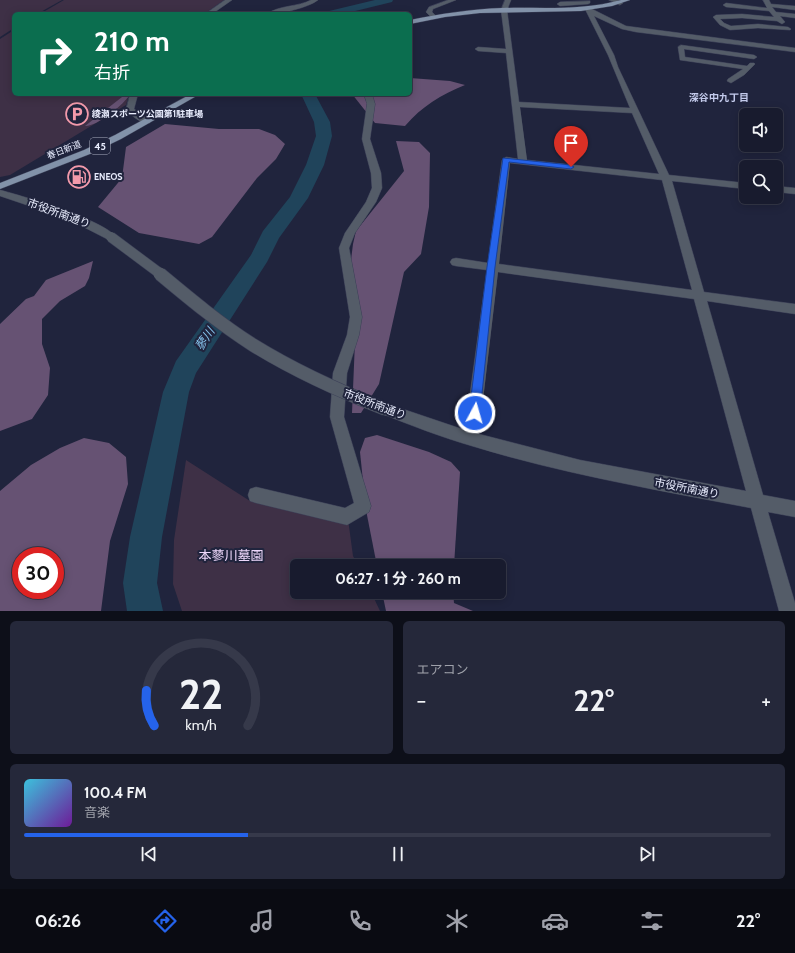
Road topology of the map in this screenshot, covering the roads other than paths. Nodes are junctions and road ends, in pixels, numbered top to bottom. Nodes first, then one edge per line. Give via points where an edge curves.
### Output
1 (229, 0) edge
2 (315, 0) edge
3 (453, 0) edge
4 (508, 0) edge
5 (612, 0) edge
6 (627, 0) edge
7 (732, 0) edge
8 (588, 2) dead end
9 (620, 2) junction
10 (560, 5) edge
11 (726, 6) junction
12 (795, 8) edge
13 (504, 10) junction
14 (590, 10) junction
15 (772, 10) edge
16 (211, 12) edge
17 (274, 12) edge
18 (795, 16) edge
19 (434, 17) junction
20 (716, 17) junction
21 (412, 22) edge
22 (788, 29) junction
23 (795, 33) edge
24 (754, 45) junction
25 (478, 50) dead end
26 (795, 50) edge
27 (510, 51) junction
28 (754, 57) junction
29 (749, 68) junction
30 (731, 81) dead end
31 (134, 96) edge
32 (192, 96) edge
33 (369, 96) edge
34 (516, 104) junction
35 (634, 111) junction
36 (147, 121) junction
37 (523, 162) junction
38 (666, 177) junction
39 (739, 185) edge
40 (0, 186) edge
41 (783, 190) edge
42 (795, 191) edge
43 (0, 193) edge
44 (456, 262) dead end
45 (491, 267) junction
46 (699, 296) junction
47 (795, 309) edge
48 (471, 439) junction
49 (256, 495) dead end
50 (757, 502) junction
51 (795, 509) edge
52 (788, 611) edge

1 - 16 street
2 - 17 street
3 - 19 street via 431,8 429,12
4 - 13 street
5 - 9 street
6 - 9 main road
7 - 11 street
8 - 10 street
9 - 14 main road
10 - 13 main road
10 - 14 main road
11 - 15 street
11 - 20 street
12 - 15 street
13 - 19 main road
13 - 27 street
14 - 24 street via 630,29
14 - 35 street
15 - 18 street
15 - 20 street via 742,16
15 - 22 street
19 - 21 main road
20 - 22 street via 730,28 758,26
22 - 23 street
24 - 26 street
24 - 28 street
25 - 27 street
27 - 34 street
28 - 29 street
28 - 29 street via 681,47 682,58
29 - 30 street
31 - 36 street via 130,110
32 - 36 main road, 春日新道 / 45
33 - 49 street via 372,104 366,139 376,173 377,188 372,202 350,233 344,248 356,317 353,336 340,373 337,417 363,506 347,517
34 - 35 street
34 - 37 street
35 - 38 street
36 - 40 main road, 春日新道 / 45 via 87,152
37 - 38 street
37 - 45 street via 506,160
38 - 39 street
38 - 46 street
41 - 42 street
43 - 48 street, 市役所南通り, bridge via 91,224 139,256 214,318 256,347 324,384 385,409
44 - 45 street
45 - 46 street
45 - 48 street
46 - 47 street
46 - 50 street
48 - 50 street, 市役所南通り via 580,467
50 - 51 street, 市役所南通り
50 - 52 street

